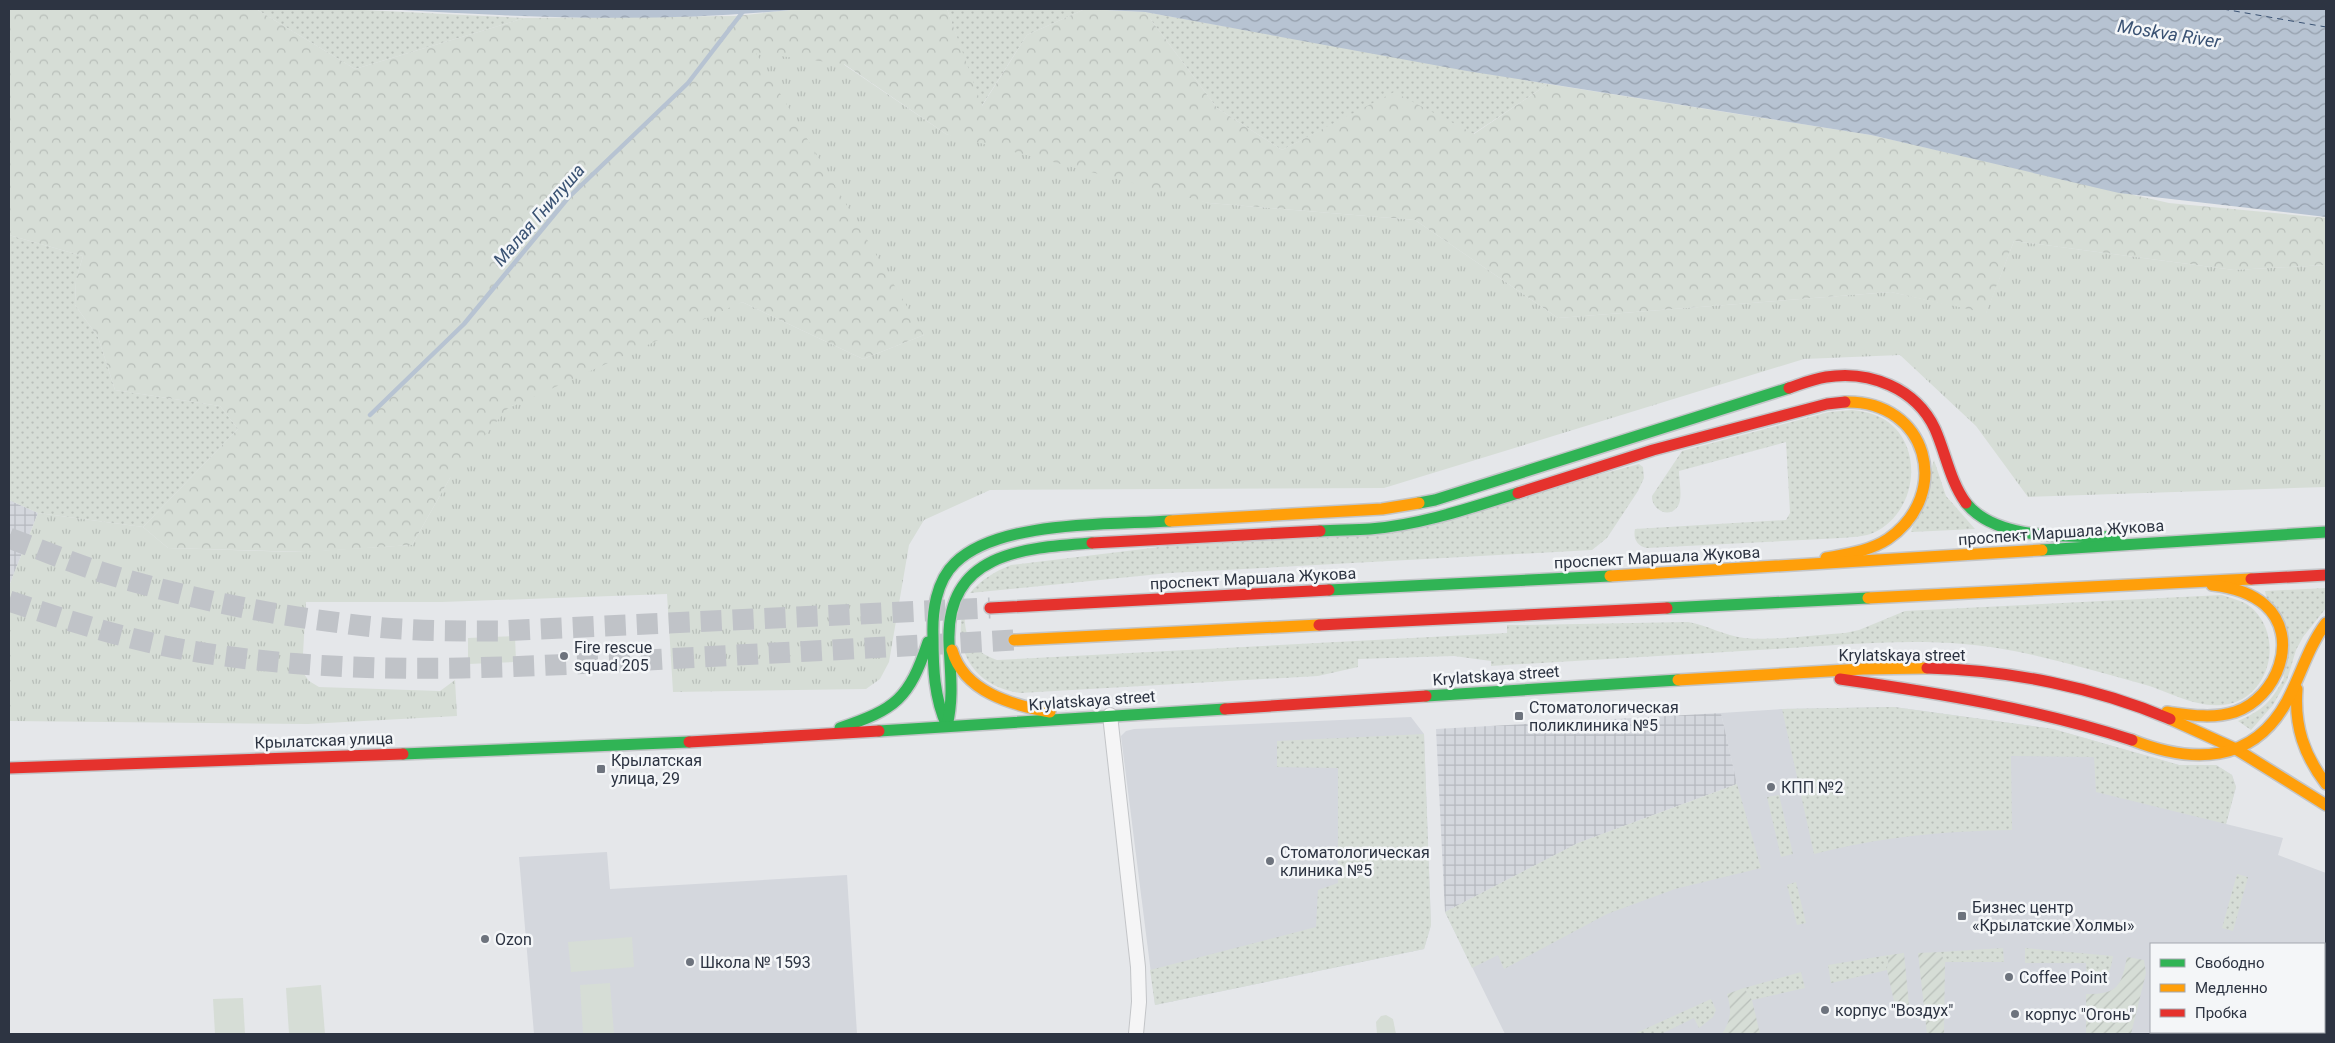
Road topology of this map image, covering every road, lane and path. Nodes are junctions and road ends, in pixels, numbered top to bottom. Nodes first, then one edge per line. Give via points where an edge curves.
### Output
1 (2326, 532) edge
2 (2177, 540) junction
3 (1792, 566) junction
4 (2326, 575) edge
5 (2188, 582) junction
6 (990, 608) tunnel mouth
7 (2326, 623) edge
8 (931, 633) junction
9 (950, 635) junction
10 (1014, 640) tunnel mouth
11 (1795, 673) junction
12 (2298, 681) junction
13 (2142, 708) junction
14 (1110, 715) junction
15 (1078, 717) junction
16 (946, 726) junction
17 (814, 736) junction
18 (2236, 749) junction
19 (9, 768) edge
20 (2326, 784) edge
21 (2326, 805) edge
22 (1136, 1034) edge

1 - 2 main road, проспект Маршала Жукова
2 - 3 main road, проспект Маршала Жукова
2 - 8 main road via 2025,532 1994,524 1979,516 1953,484 1934,427 1914,400 1876,379 1852,374 1824,377 1435,500 1382,509 1042,529 1011,534 970,551 945,576 933,604
3 - 6 main road, проспект Маршала Жукова
3 - 9 main road via 1879,544 1894,535 1916,508 1924,491 1923,452 1914,431 1897,416 1875,405 1851,402 1826,404 1631,456 1436,517 1402,524 1079,544 1003,556 981,566 965,580 950,617
4 - 5 main road
5 - 10 main road
5 - 13 main road via 2222,586 2245,593 2270,609 2278,621 2281,637 2281,664 2276,680 2255,702 2231,713 2192,715
7 - 12 main road via 2309,649
8 - 16 main road via 937,701
8 - 17 main road via 918,674 896,703 878,715
9 - 15 main road via 953,655 973,682 987,693 1005,703
9 - 16 main road via 953,700
11 - 13 main road, Krylatskaya street via 1912,668 1971,671 2043,682
11 - 14 main road, Krylatskaya street
11 - 18 main road via 1864,682 2046,716 2168,753 2207,754
12 - 18 main road via 2289,701 2265,731 2253,742
12 - 20 main road via 2295,703 2300,740 2314,770
13 - 18 main road, Krylatskaya street
14 - 15 main road, Krylatskaya street
14 - 22 street via 1138,966
15 - 16 main road, Krylatskaya street
16 - 17 main road, Krylatskaya street
17 - 19 main road, Krylatskaya street via 606,747
18 - 21 main road, Krylatskaya street

